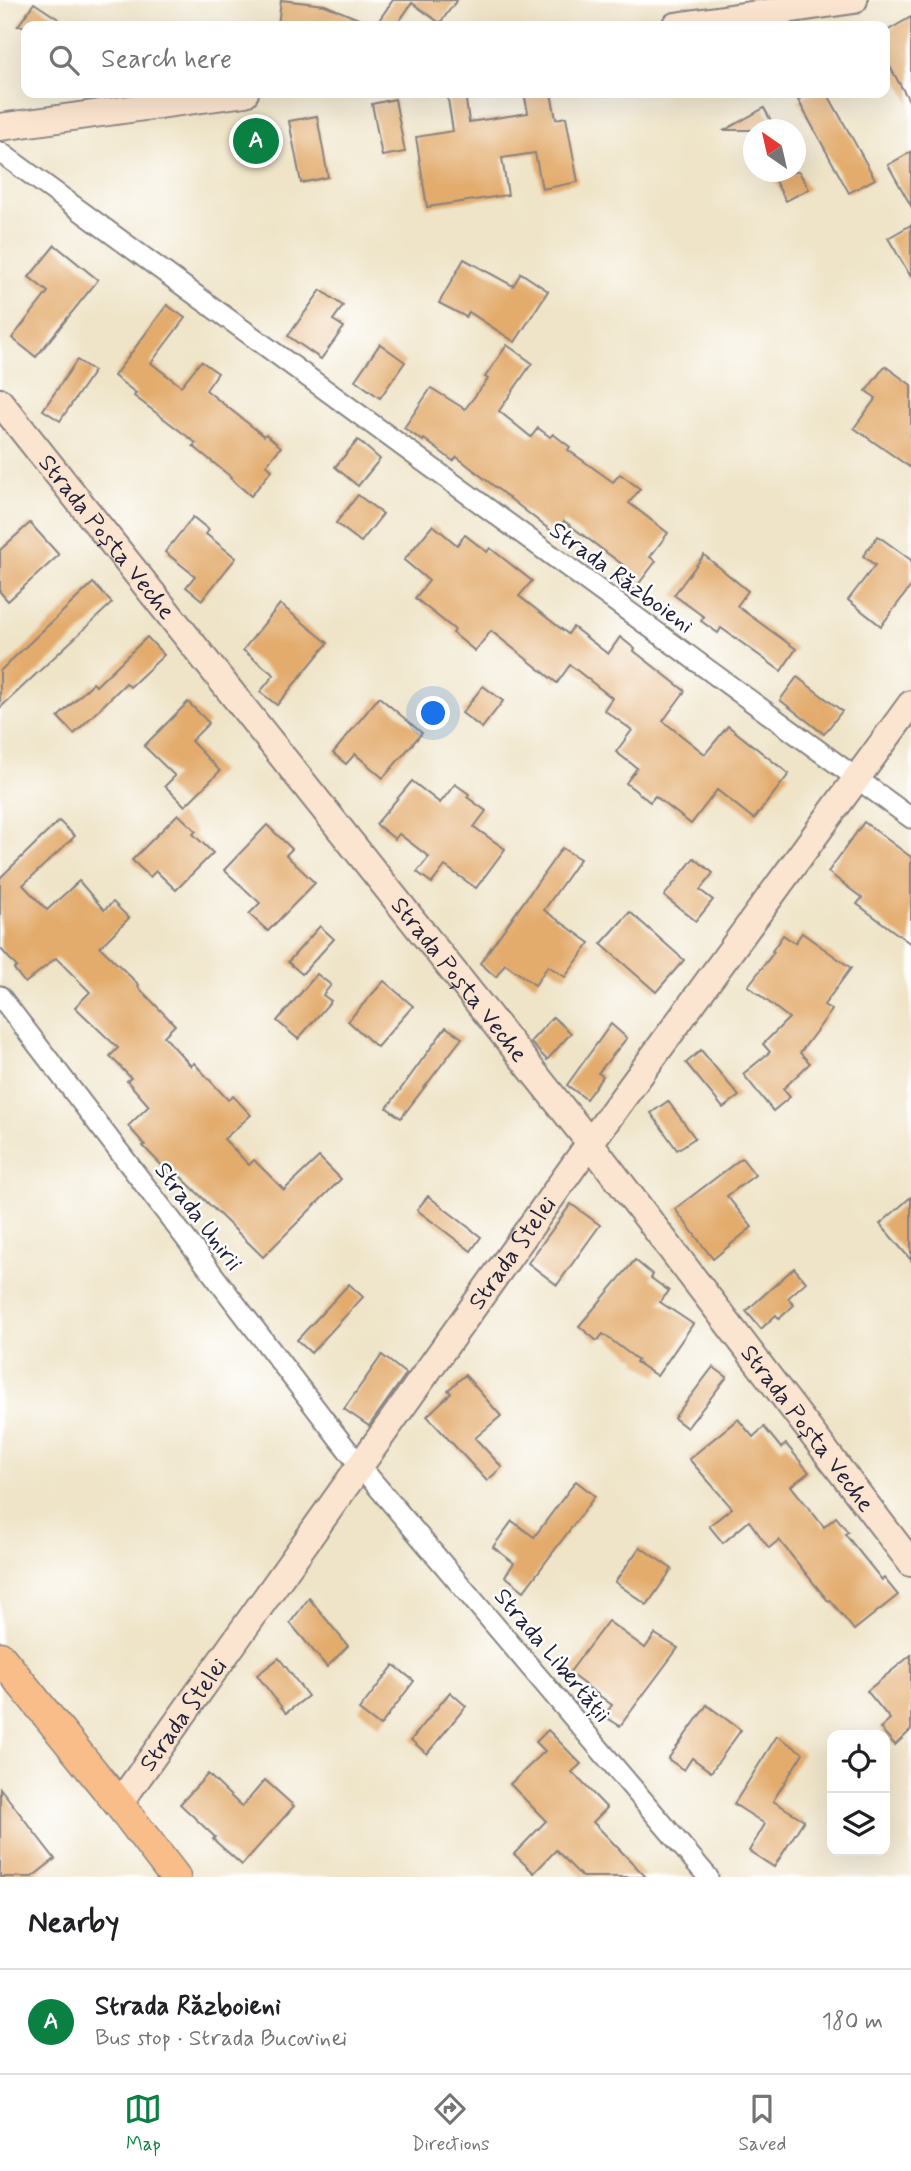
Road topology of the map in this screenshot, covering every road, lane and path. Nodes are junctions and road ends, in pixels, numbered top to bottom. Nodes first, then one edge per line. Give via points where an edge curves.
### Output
1 (854, 0) edge
2 (755, 6) edge
3 (695, 21) edge
4 (209, 98) edge
5 (0, 127) edge
6 (0, 152) edge
7 (0, 402) edge
8 (911, 704) edge
9 (856, 779) junction
10 (911, 818) edge
11 (0, 996) edge
12 (590, 1143) junction
13 (359, 1465) junction
14 (911, 1563) edge
15 (0, 1657) edge
16 (119, 1804) junction
17 (175, 1877) edge
18 (708, 1877) edge

1 - 2 street
2 - 3 street
4 - 5 street
6 - 9 street, Strada Războieni
7 - 12 street, Strada Poșta Veche
8 - 9 street, Strada Stelei
9 - 10 street, Strada Războieni
9 - 12 street, Strada Stelei
11 - 13 street, Strada Unirii
12 - 13 street, Strada Stelei
12 - 14 street, Strada Poșta Veche
13 - 16 street, Strada Stelei
13 - 18 street, Strada Libertății
15 - 16 main road
16 - 17 main road

